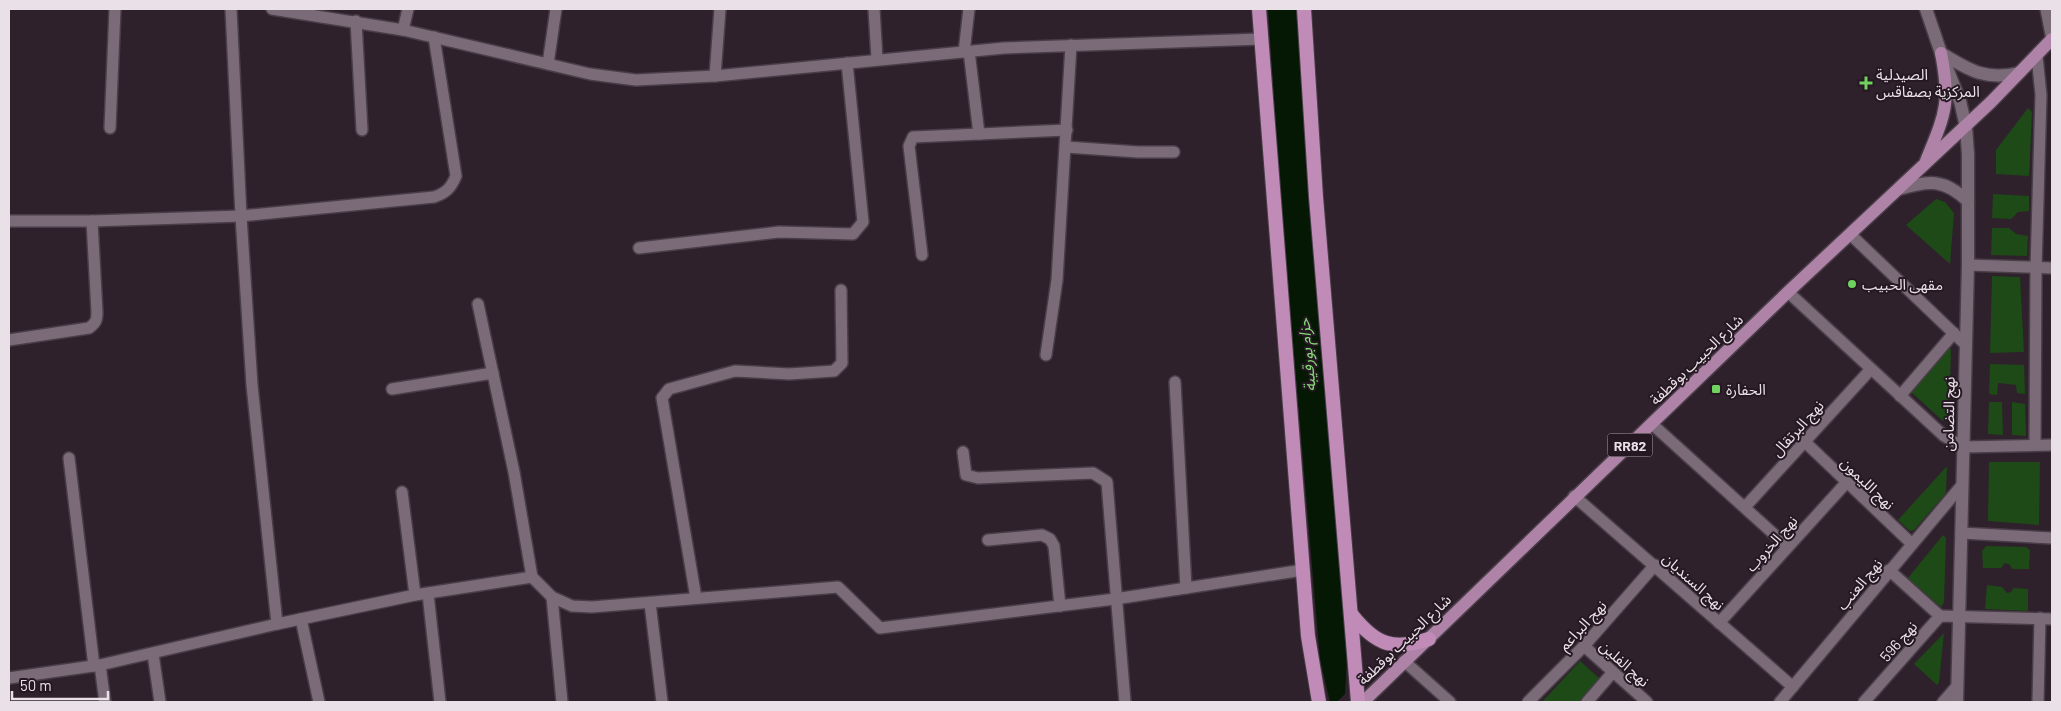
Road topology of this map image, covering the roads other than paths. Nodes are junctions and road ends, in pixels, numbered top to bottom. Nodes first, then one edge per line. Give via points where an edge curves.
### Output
1 (115, 9) edge
2 (231, 9) edge
3 (272, 9) edge
4 (408, 9) edge
5 (556, 9) edge
6 (720, 9) edge
7 (874, 9) edge
8 (969, 9) edge
9 (1259, 9) edge
10 (1304, 9) edge
11 (1926, 9) edge
12 (2046, 9) edge
13 (356, 21) junction
14 (403, 30) junction
15 (434, 38) junction
16 (1260, 39) junction
17 (2052, 39) edge
18 (1071, 45) junction
19 (966, 51) junction
20 (1941, 53) junction
21 (2037, 56) junction
22 (877, 59) junction
23 (847, 63) junction
24 (548, 64) junction
25 (2019, 73) junction
26 (715, 76) junction
27 (1966, 127) junction
28 (110, 128) dead end
29 (362, 130) dead end
30 (1067, 130) junction
31 (979, 134) junction
32 (1066, 148) junction
33 (1174, 152) dead end
34 (1924, 166) junction
35 (1899, 189) junction
36 (1968, 201) junction
37 (241, 216) junction
38 (9, 221) edge
39 (92, 221) junction
40 (1851, 235) junction
41 (639, 248) dead end
42 (922, 255) dead end
43 (1968, 265) junction
44 (2052, 268) edge
45 (2036, 269) junction
46 (841, 290) dead end
47 (1788, 292) junction
48 (478, 304) dead end
49 (1954, 333) junction
50 (9, 340) edge
51 (1966, 345) junction
52 (1046, 355) dead end
53 (1871, 369) junction
54 (493, 373) junction
55 (1175, 382) dead end
56 (392, 390) dead end
57 (1900, 396) junction
58 (1652, 424) junction
59 (1805, 442) junction
60 (2035, 444) junction
61 (2052, 445) edge
62 (1964, 447) junction
63 (963, 452) dead end
64 (69, 458) dead end
65 (1846, 483) junction
66 (1962, 485) junction
67 (402, 492) dead end
68 (1574, 496) junction
69 (1746, 507) junction
70 (1961, 533) junction
71 (2052, 538) edge
72 (988, 540) dead end
73 (1912, 544) junction
74 (1787, 546) junction
75 (1655, 565) junction
76 (1303, 570) junction
77 (1889, 570) junction
78 (532, 577) junction
79 (1186, 588) junction
80 (428, 594) junction
81 (415, 595) junction
82 (552, 597) junction
83 (696, 598) junction
84 (1115, 599) junction
85 (650, 603) junction
86 (1060, 606) junction
87 (1352, 614) junction
88 (1940, 616) junction
89 (1961, 617) junction
90 (2040, 618) junction
91 (301, 619) junction
92 (2052, 619) edge
93 (1719, 623) junction
94 (277, 624) junction
95 (1429, 639) junction
96 (1584, 646) junction
97 (153, 654) junction
98 (1404, 661) junction
99 (97, 665) junction
100 (1613, 672) junction
101 (9, 678) edge
102 (1958, 686) junction
103 (1793, 688) junction
104 (105, 702) edge
105 (160, 702) edge
106 (319, 702) edge
107 (440, 702) edge
108 (562, 702) edge
109 (662, 702) edge
110 (1125, 702) edge
111 (1319, 702) edge
112 (1358, 702) edge
113 (1362, 702) edge
114 (1450, 702) edge
115 (1528, 702) edge
116 (1587, 702) edge
117 (1647, 702) edge
118 (1780, 702) edge
119 (1864, 702) edge
120 (1943, 702) edge
121 (1957, 702) edge
122 (2038, 702) edge

1 - 28 street
2 - 37 street
3 - 13 street
4 - 14 street
5 - 24 street
6 - 26 street
7 - 22 street
8 - 19 street
9 - 16 highway
10 - 87 highway via 1326,324
11 - 20 street, نهج التضامن
12 - 17 street
13 - 14 street
13 - 29 street
14 - 15 street
15 - 24 street
15 - 37 street via 456,176 445,193 434,197
16 - 18 street
16 - 76 highway
17 - 21 main road, شارع الحبيب بوقطفة / RR82
18 - 19 street
18 - 30 street
19 - 22 street
19 - 31 street
20 - 25 street via 1980,74 2005,76
20 - 27 street, نهج التضامن via 1960,101
20 - 34 main road via 1947,84 1946,103
21 - 25 main road, شارع الحبيب بوقطفة / RR82
21 - 45 street via 2042,95
22 - 23 street
23 - 26 street
23 - 41 street via 863,222 853,234 779,232
24 - 26 street via 615,79 655,81
25 - 27 main road, شارع الحبيب بوقطفة / RR82
27 - 34 main road, شارع الحبيب بوقطفة / RR82
27 - 36 street, نهج التضامن
30 - 31 street
30 - 32 street
31 - 42 street via 913,137 909,146
32 - 33 street
32 - 52 street via 1057,280
34 - 35 main road, شارع الحبيب بوقطفة / RR82
35 - 36 street via 1927,182 1939,183 1950,186
35 - 40 main road, شارع الحبيب بوقطفة / RR82
36 - 43 street, نهج التضامن
37 - 39 street
37 - 94 street via 252,385
38 - 39 street
39 - 50 street via 97,320 89,328
40 - 47 main road, شارع الحبيب بوقطفة / RR82
40 - 49 street
43 - 45 street
43 - 51 street, نهج التضامن
44 - 45 street
45 - 60 street
46 - 83 street via 842,363 834,371 789,374 735,371 669,389 662,398
47 - 53 street
47 - 58 main road, شارع الحبيب بوقطفة / RR82
48 - 54 street
49 - 51 street
49 - 57 street
51 - 62 street, نهج التضامن
53 - 57 street
53 - 59 street, نهج البرتقال
54 - 56 street
54 - 78 street
55 - 79 street
57 - 62 street via 1944,436
58 - 68 main road, شارع الحبيب بوقطفة / RR82
58 - 69 street
59 - 65 street, نهج الليمون
59 - 69 street, نهج البرتقال
60 - 61 street
60 - 62 street
62 - 66 street, نهج التضامن
63 - 84 street via 966,474 978,478 1093,473 1107,482
64 - 99 street
65 - 73 street, نهج الليمون
65 - 74 street, نهج الخروب
66 - 70 street, نهج التضامن
66 - 73 street, نهج العنب
67 - 81 street
68 - 75 street, نهج السنديان
68 - 95 main road, شارع الحبيب بوقطفة / RR82
69 - 74 street
70 - 71 street
70 - 89 street, نهج التضامن
72 - 86 street via 1042,535 1050,539 1054,546
73 - 77 street, نهج العنب
74 - 93 street, نهج الخروب
75 - 93 street, نهج السنديان
75 - 96 street, نهج البراعم
76 - 79 street
76 - 111 highway via 1308,636
77 - 88 street
77 - 103 street, نهج العنب
78 - 80 street
78 - 82 street
79 - 84 street
80 - 81 street
80 - 107 street
81 - 91 street
82 - 85 street via 581,607
82 - 108 street
83 - 85 street
83 - 86 street via 838,587 880,628
84 - 86 street
84 - 110 street
85 - 109 street
87 - 95 highway via 1365,630 1389,644 1404,646
87 - 112 highway
88 - 89 street
88 - 119 street, نهج 596
89 - 90 street
89 - 102 street, نهج التضامن
90 - 92 street
90 - 122 street
91 - 94 street
91 - 106 street
93 - 103 street, نهج السنديان
94 - 97 street
95 - 98 main road, شارع الحبيب بوقطفة / RR82
96 - 100 street, نهج الفلين
96 - 115 street, نهج البراعم
97 - 99 street
97 - 105 street
98 - 113 main road, شارع الحبيب بوقطفة / RR82
98 - 114 street
99 - 101 street
99 - 104 street
100 - 116 street
100 - 117 street, نهج الفلين
102 - 120 street
102 - 121 street, نهج التضامن
103 - 118 street, نهج العنب

